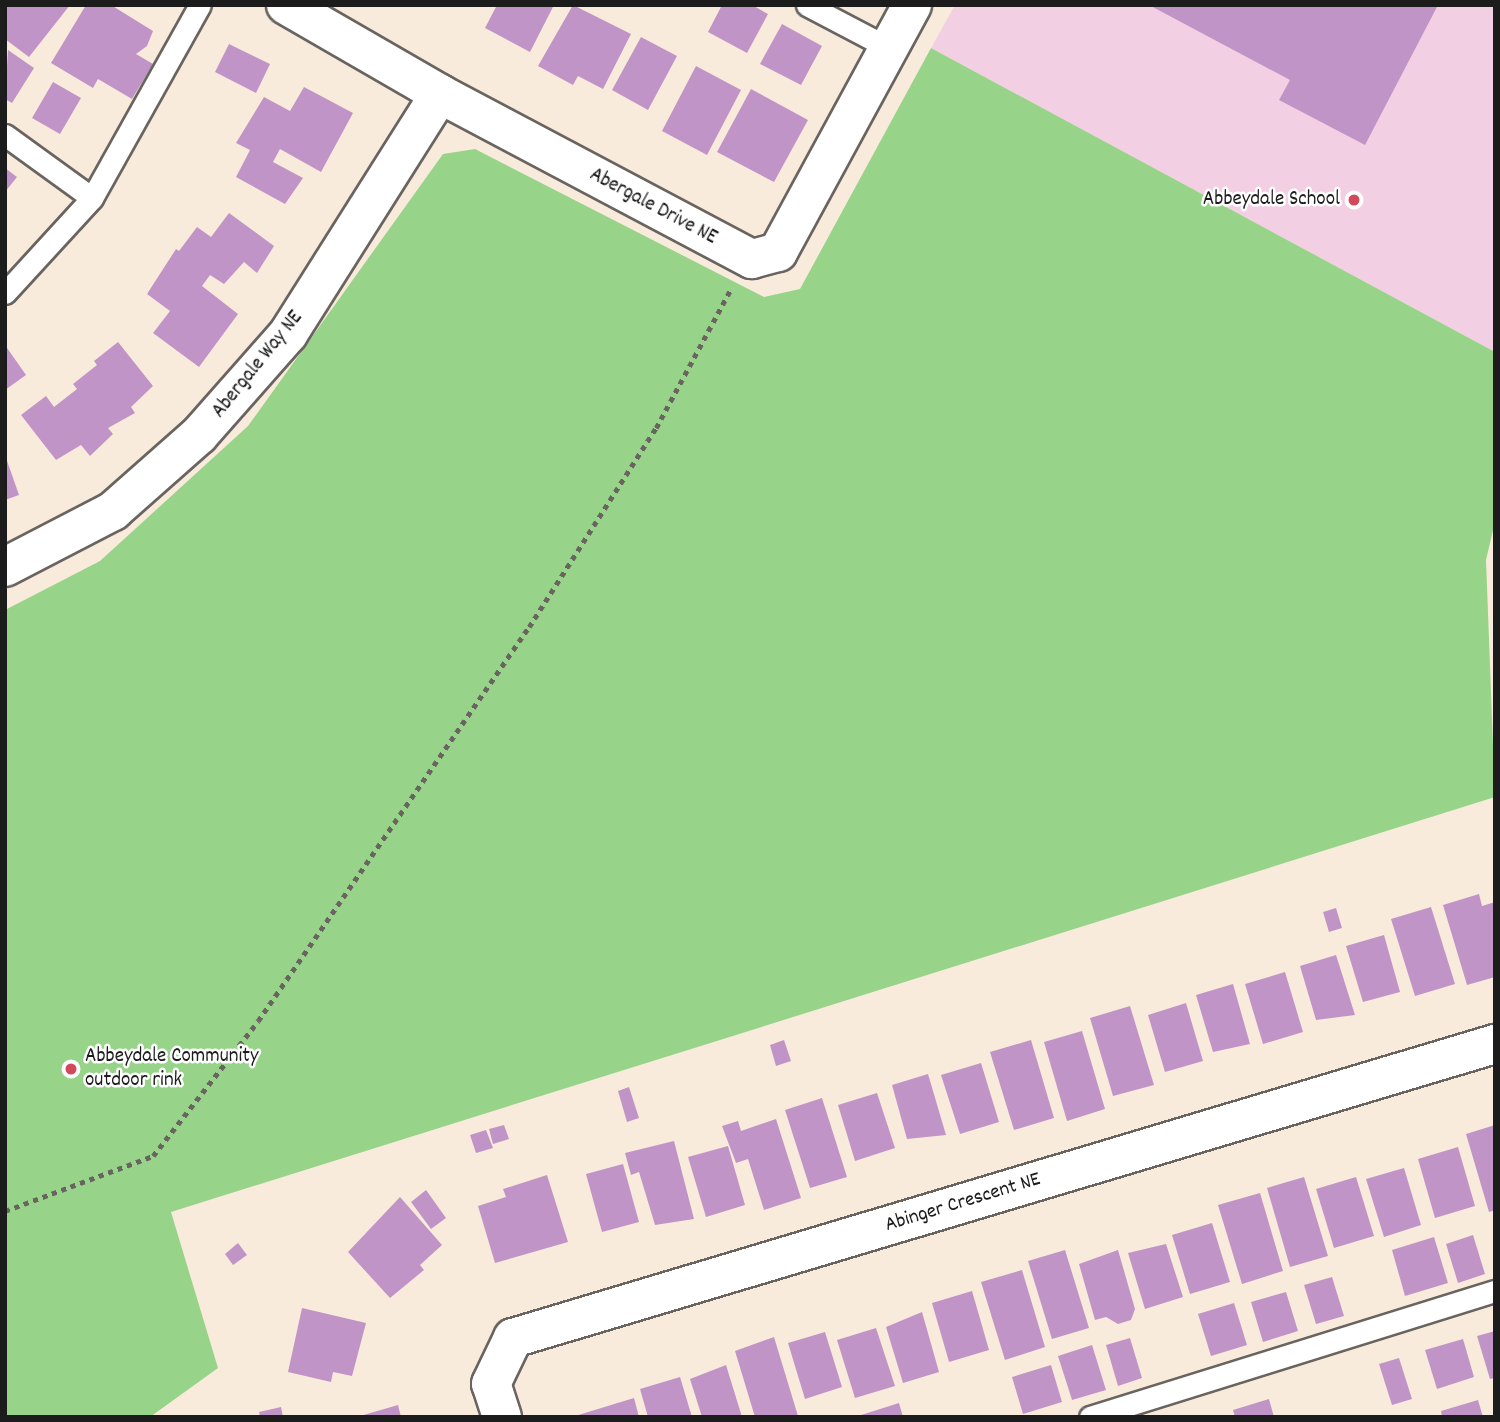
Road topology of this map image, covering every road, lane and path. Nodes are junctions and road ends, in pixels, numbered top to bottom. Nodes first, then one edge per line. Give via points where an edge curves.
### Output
1 (200, 5) edge
2 (286, 5) edge
3 (807, 5) edge
4 (912, 5) edge
5 (889, 48) junction
6 (440, 94) junction
7 (5, 135) edge
8 (92, 198) junction
9 (752, 259) junction
10 (5, 293) edge
11 (5, 567) edge
12 (1495, 1044) edge
13 (5, 1211) edge
14 (1495, 1291) edge
15 (502, 1417) edge
16 (1090, 1417) edge

1 - 8 lane
2 - 6 street, Abergale Drive NE
3 - 5 lane
4 - 5 street
5 - 9 street via 778,252
6 - 9 street, Abergale Drive NE
6 - 11 street, Abergale Way NE via 288,334 199,435 113,512
7 - 8 lane
8 - 10 lane
9 - 13 path via 727,294 656,428 529,627 265,1011 153,1156
12 - 15 street, Abinger Crescent NE via 513,1338 491,1384
14 - 16 lane

